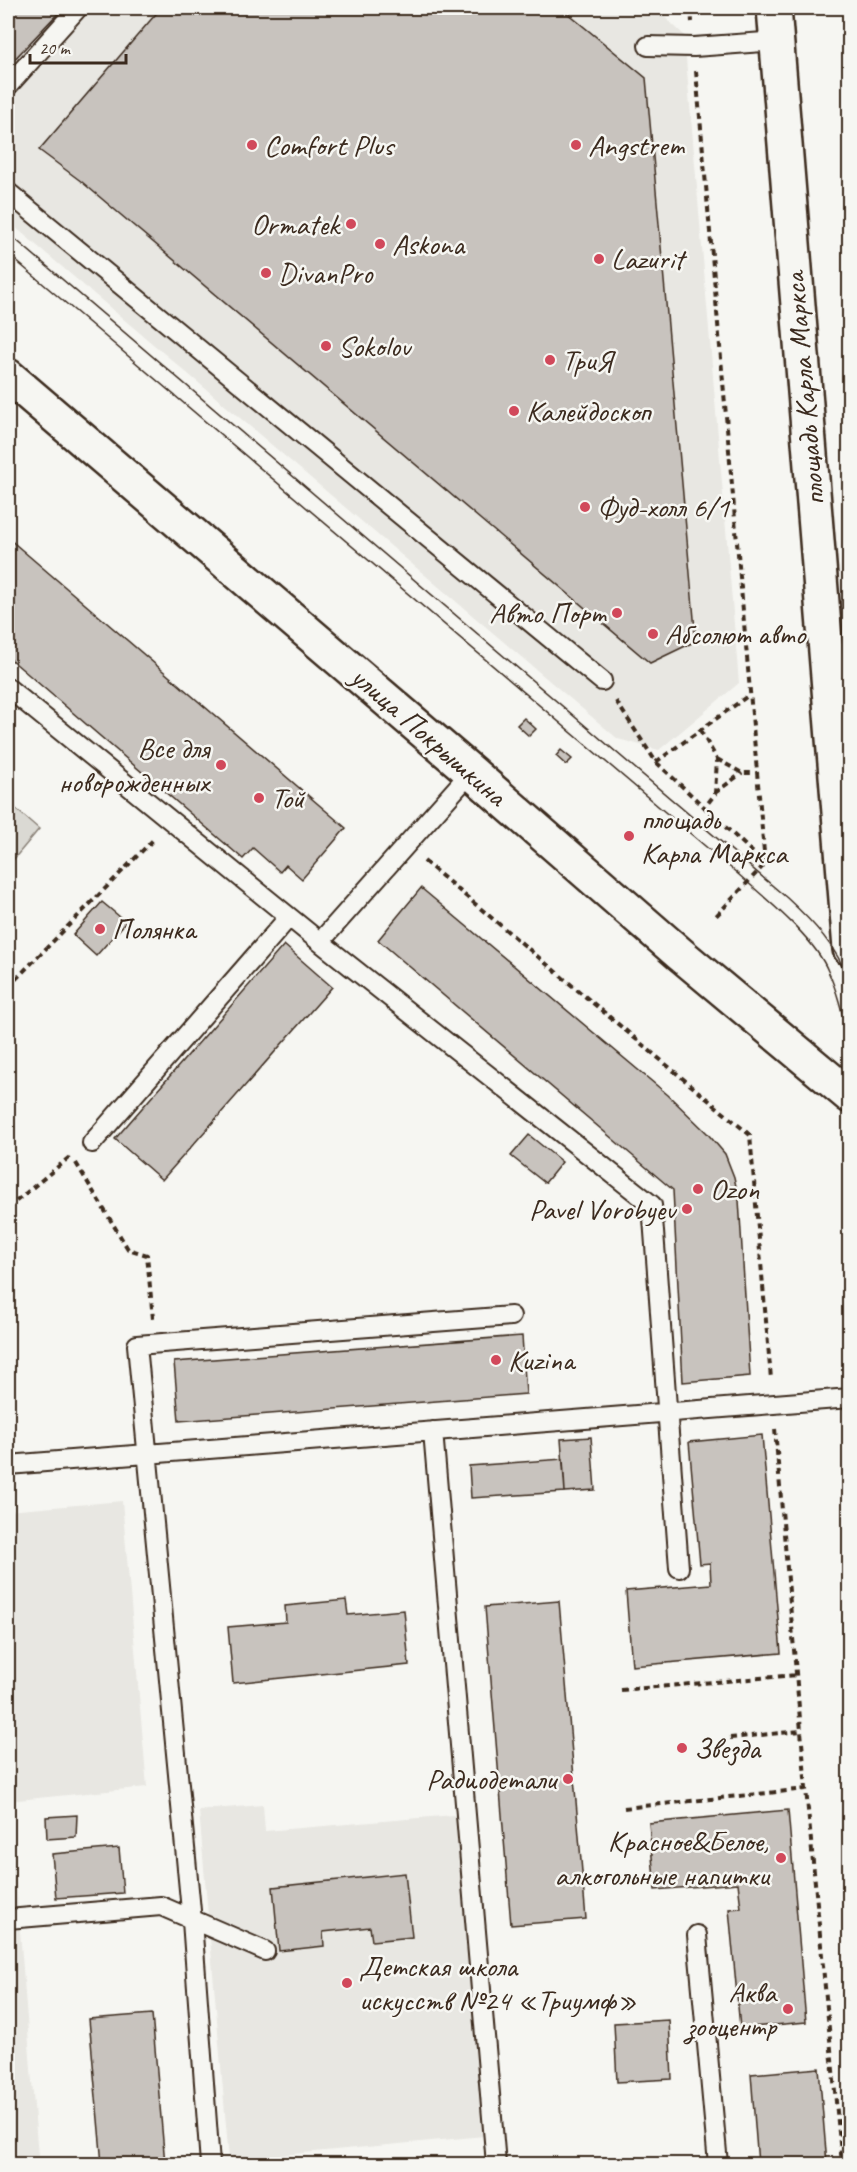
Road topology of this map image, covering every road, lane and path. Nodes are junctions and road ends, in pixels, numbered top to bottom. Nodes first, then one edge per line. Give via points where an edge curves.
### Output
1 (78, 8) edge
2 (691, 8) edge
3 (774, 8) edge
4 (777, 41) junction
5 (648, 46) dead end
6 (694, 47) junction
7 (8, 86) edge
8 (8, 195) edge
9 (8, 376) edge
10 (602, 681) joint
11 (8, 688) edge
12 (750, 694) junction
13 (700, 730) junction
14 (717, 759) junction
15 (656, 762) junction
16 (471, 772) junction
17 (742, 773) junction
18 (757, 773) junction
19 (715, 794) junction
20 (705, 807) junction
21 (172, 822) junction
22 (405, 846) junction
23 (765, 864) junction
24 (289, 917) junction
25 (715, 917) dead end
26 (320, 942) junction
27 (849, 949) edge
28 (8, 987) edge
29 (849, 1096) edge
30 (92, 1143) joint
31 (72, 1156) junction
32 (8, 1208) edge
33 (511, 1316) dead end
34 (155, 1344) junction
35 (849, 1398) edge
36 (773, 1404) junction
37 (668, 1412) junction
38 (433, 1431) junction
39 (147, 1454) junction
40 (8, 1465) edge
41 (679, 1568) dead end
42 (796, 1675) junction
43 (621, 1690) dead end
44 (801, 1731) junction
45 (730, 1738) dead end
46 (806, 1789) junction
47 (624, 1808) dead end
48 (8, 1919) edge
49 (192, 1921) junction
50 (697, 1935) dead end
51 (265, 1950) dead end
52 (210, 2164) edge
53 (496, 2164) edge
54 (718, 2164) edge
55 (842, 2164) edge

1 - 7 lane
2 - 6 path
3 - 4 main road, площадь Карла Маркса
4 - 6 lane
4 - 27 main road, площадь Карла Маркса
5 - 6 lane
6 - 12 path
8 - 10 lane via 9,192
9 - 16 main road, улица Покрышкина
10 - 15 path
11 - 21 lane
12 - 13 path
12 - 18 path
13 - 14 path
13 - 15 path
14 - 17 path
14 - 19 path
15 - 20 path
16 - 22 lane
16 - 29 main road, улица Покрышкина
17 - 18 path
17 - 19 path
18 - 23 path
19 - 20 path
20 - 23 path
21 - 24 lane
21 - 28 path
22 - 26 lane
22 - 36 path via 750,1135
23 - 25 path
24 - 26 lane
24 - 30 lane
26 - 37 lane via 652,1205
30 - 31 path
31 - 32 path
31 - 34 path via 128,1249 147,1255
33 - 34 lane
34 - 39 lane via 137,1345
35 - 36 lane
36 - 37 lane
36 - 42 path
37 - 38 lane
37 - 41 lane
38 - 39 lane
38 - 53 lane
39 - 40 lane
39 - 49 lane
42 - 43 path
42 - 44 path
44 - 45 path
44 - 46 path
46 - 47 path
46 - 55 path
48 - 49 lane via 161,1906
49 - 51 lane
49 - 52 lane
50 - 54 lane

